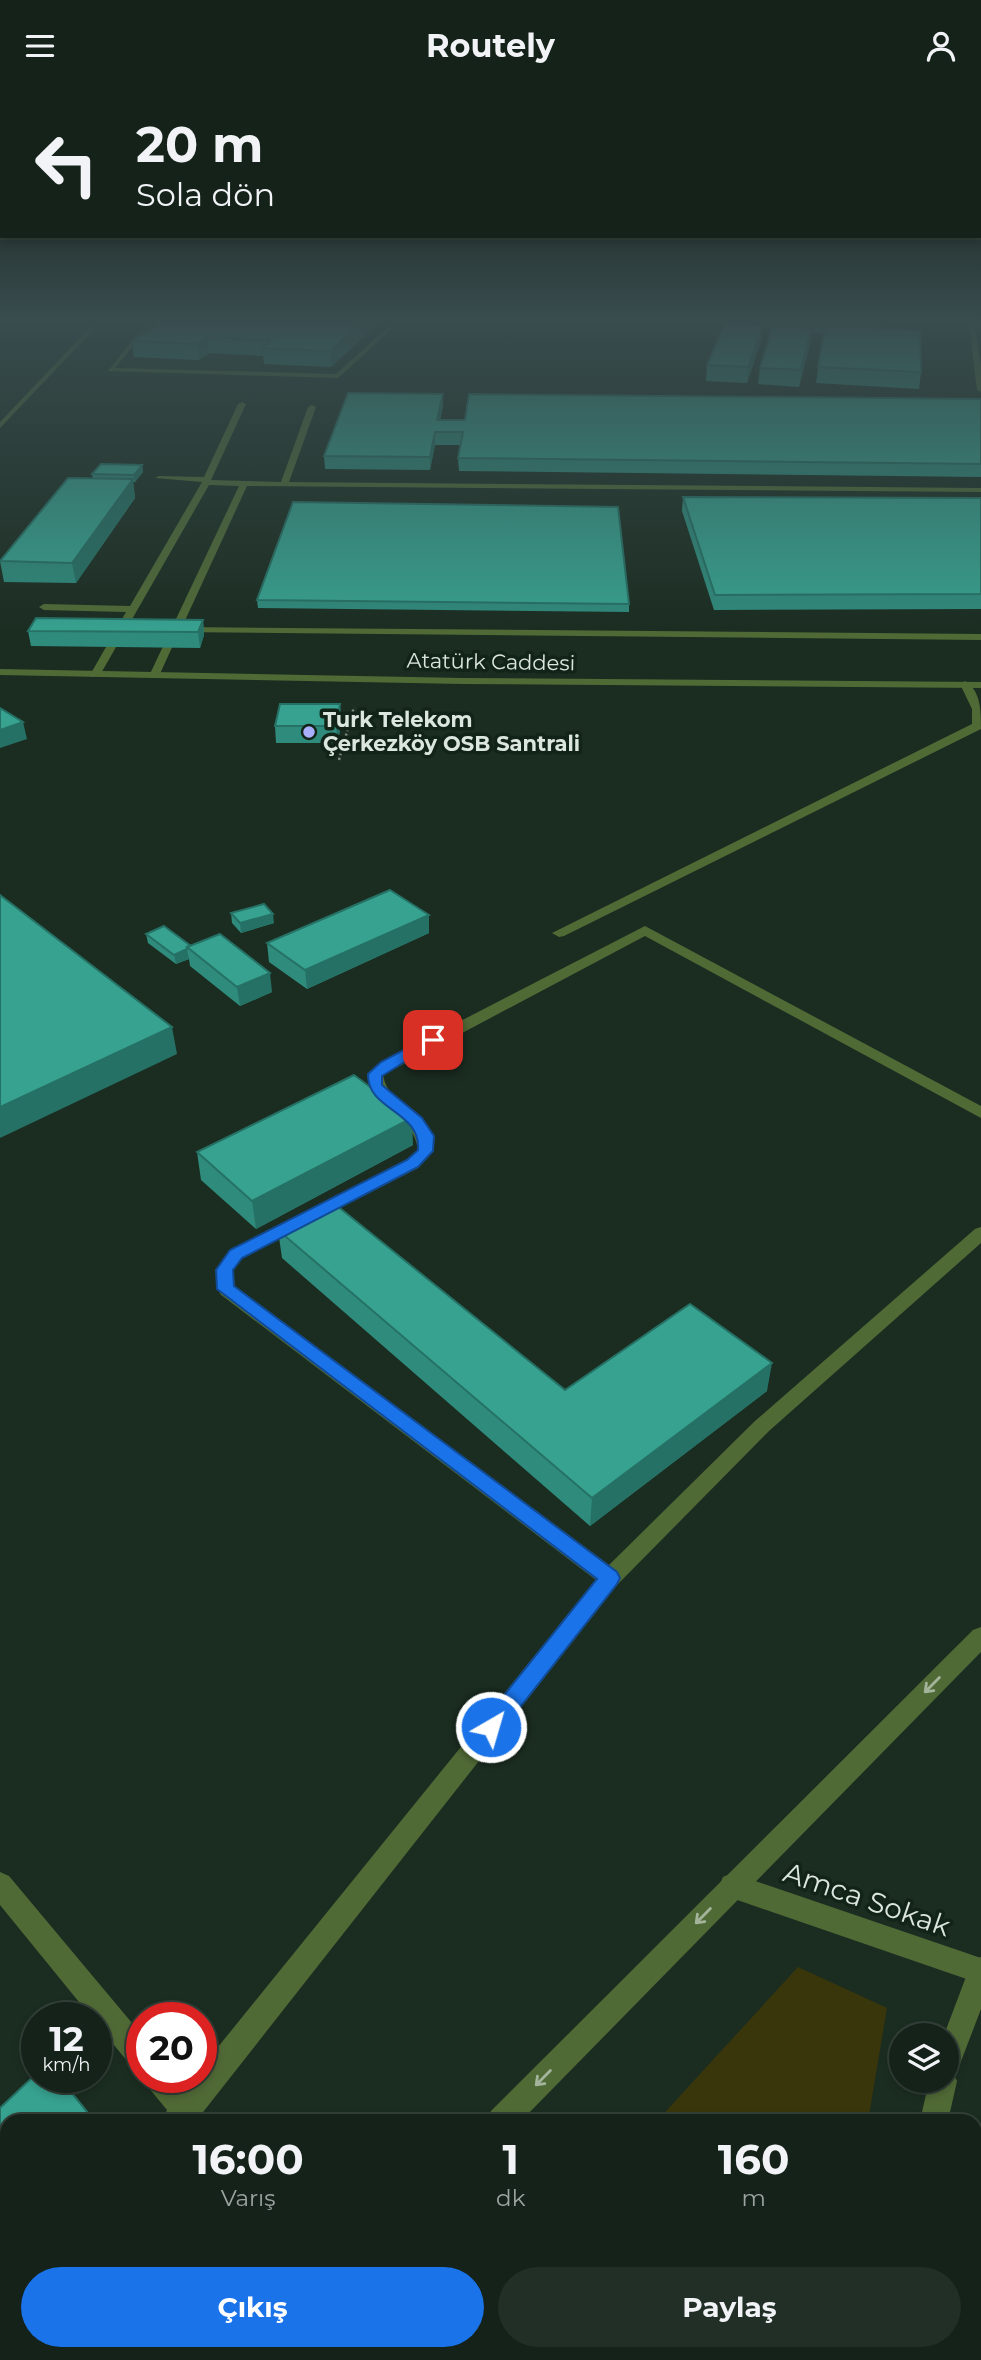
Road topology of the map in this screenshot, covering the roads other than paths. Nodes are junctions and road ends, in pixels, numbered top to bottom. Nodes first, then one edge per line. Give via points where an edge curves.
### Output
1 (233, 424) edge
2 (306, 424) edge
3 (159, 478) dead end
4 (207, 481) junction
5 (244, 484) junction
6 (284, 484) junction
7 (981, 490) edge
8 (44, 607) dead end
9 (132, 609) junction
10 (174, 630) junction
11 (981, 637) edge
12 (0, 672) edge
13 (95, 674) junction
14 (154, 676) junction
15 (965, 684) junction
16 (981, 685) edge
17 (559, 933) dead end
18 (981, 1113) edge
19 (981, 1233) edge
20 (610, 1578) junction
21 (981, 1637) edge
22 (0, 1885) edge
23 (732, 1886) junction
24 (981, 1971) edge
25 (959, 2032) edge
26 (126, 2038) edge
27 (167, 2093) edge
28 (940, 2093) edge
29 (180, 2114) edge
30 (183, 2114) edge
31 (507, 2114) edge
32 (936, 2114) edge

1 - 4 street
2 - 6 street
3 - 4 street
4 - 5 street
4 - 9 street
5 - 6 street
5 - 10 street
6 - 7 street
8 - 9 street
9 - 13 street
10 - 11 street
10 - 14 street
12 - 13 street, Atatürk Caddesi
13 - 14 street, Atatürk Caddesi
14 - 15 street, Atatürk Caddesi
15 - 16 street, Atatürk Caddesi
15 - 17 street via 978,709 978,726
18 - 20 street via 645,930 375,1074 381,1094 417,1122 426,1136 425,1151 412,1164 236,1254 224,1270 226,1289
19 - 20 street via 762,1426
20 - 30 street
21 -> 23 street
22 - 26 street
23 - 24 street, Amca Sokak
23 -> 31 street
24 - 25 street
27 - 29 street
28 - 32 street

